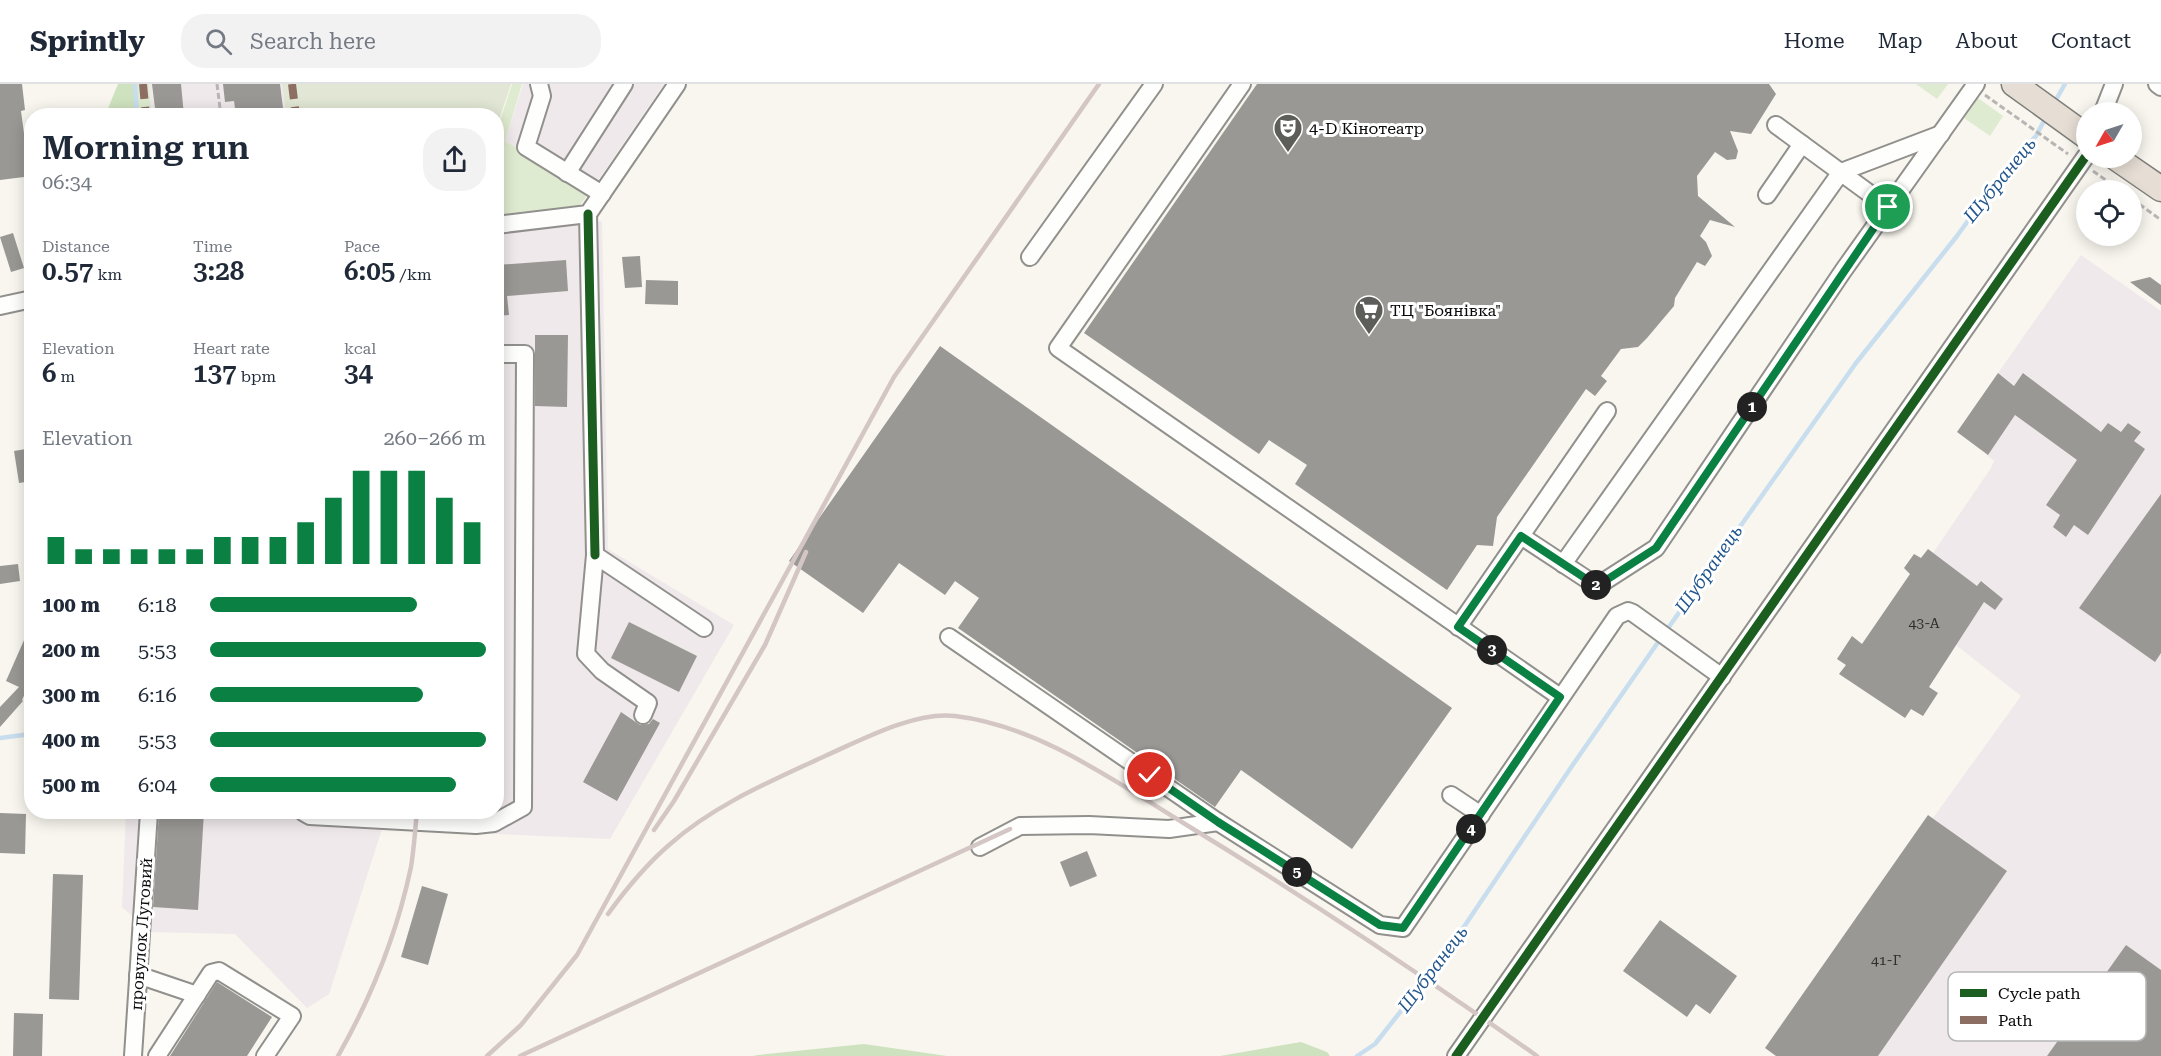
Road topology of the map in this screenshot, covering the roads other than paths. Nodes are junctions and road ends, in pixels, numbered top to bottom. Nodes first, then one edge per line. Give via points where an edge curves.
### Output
1 (539, 84) edge
2 (624, 84) edge
3 (677, 84) edge
4 (1154, 84) edge
5 (1242, 84) edge
6 (2014, 84) edge
7 (2114, 84) edge
8 (2157, 84) edge
9 (1975, 86) edge
10 (2161, 87) edge
11 (2107, 102) edge
12 (1776, 126) dead end
13 (2076, 129) edge
14 (1941, 134) junction
15 (1802, 144) junction
16 (2078, 168) edge
17 (2133, 168) edge
18 (1841, 172) junction
19 (567, 173) junction
20 (2159, 183) edge
21 (602, 194) junction
22 (1767, 195) dead end
23 (1888, 207) junction
24 (588, 214) junction
25 (504, 224) edge
26 (1030, 257) dead end
27 (24, 301) edge
28 (0, 306) edge
29 (504, 354) edge
30 (1607, 411) dead end
31 (1521, 536) junction
32 (595, 555) junction
33 (1563, 564) junction
34 (1458, 627) junction
35 (704, 628) dead end
36 (949, 637) dead end
37 (1722, 677) junction
38 (1560, 697) junction
39 (643, 715) dead end
40 (1451, 795) dead end
41 (1482, 814) junction
42 (504, 817) edge
43 (149, 819) edge
44 (365, 819) edge
45 (501, 819) edge
46 (1218, 822) junction
47 (980, 846) dead end
48 (138, 975) junction
49 (197, 995) junction
50 (133, 1056) edge
51 (157, 1056) edge
52 (266, 1056) edge
53 (1456, 1056) edge

1 - 19 street via 542,96 526,147
2 - 19 street
3 - 21 street
4 - 26 street
5 - 34 street via 1058,348
6 - 13 highway
7 - 11 street
8 - 10 street
9 - 14 street
12 - 15 street
14 - 18 street
14 - 23 street
15 - 18 street
15 - 22 street
16 - 37 street
17 - 20 highway
18 - 23 street
18 - 33 street
19 - 21 street
21 - 24 street
23 - 33 street via 1656,548 1597,586
24 - 25 street
24 - 32 street
27 - 28 street
29 - 42 street via 525,354 523,807
30 - 31 street
31 - 33 street
31 - 34 street
32 - 35 street
32 - 39 street via 586,654 602,671 648,703
34 - 38 street
36 - 46 street
37 - 38 street via 1628,611 1617,616
37 - 53 street
38 - 41 street
40 - 41 street
41 - 46 street via 1403,928 1380,925
43 - 48 street, провулок Луговий
44 - 45 street via 476,825
46 - 47 street via 1169,829 1020,826
48 - 49 street
48 - 50 street, провулок Луговий
49 - 51 street
49 - 52 street via 211,974 219,971 292,1016

